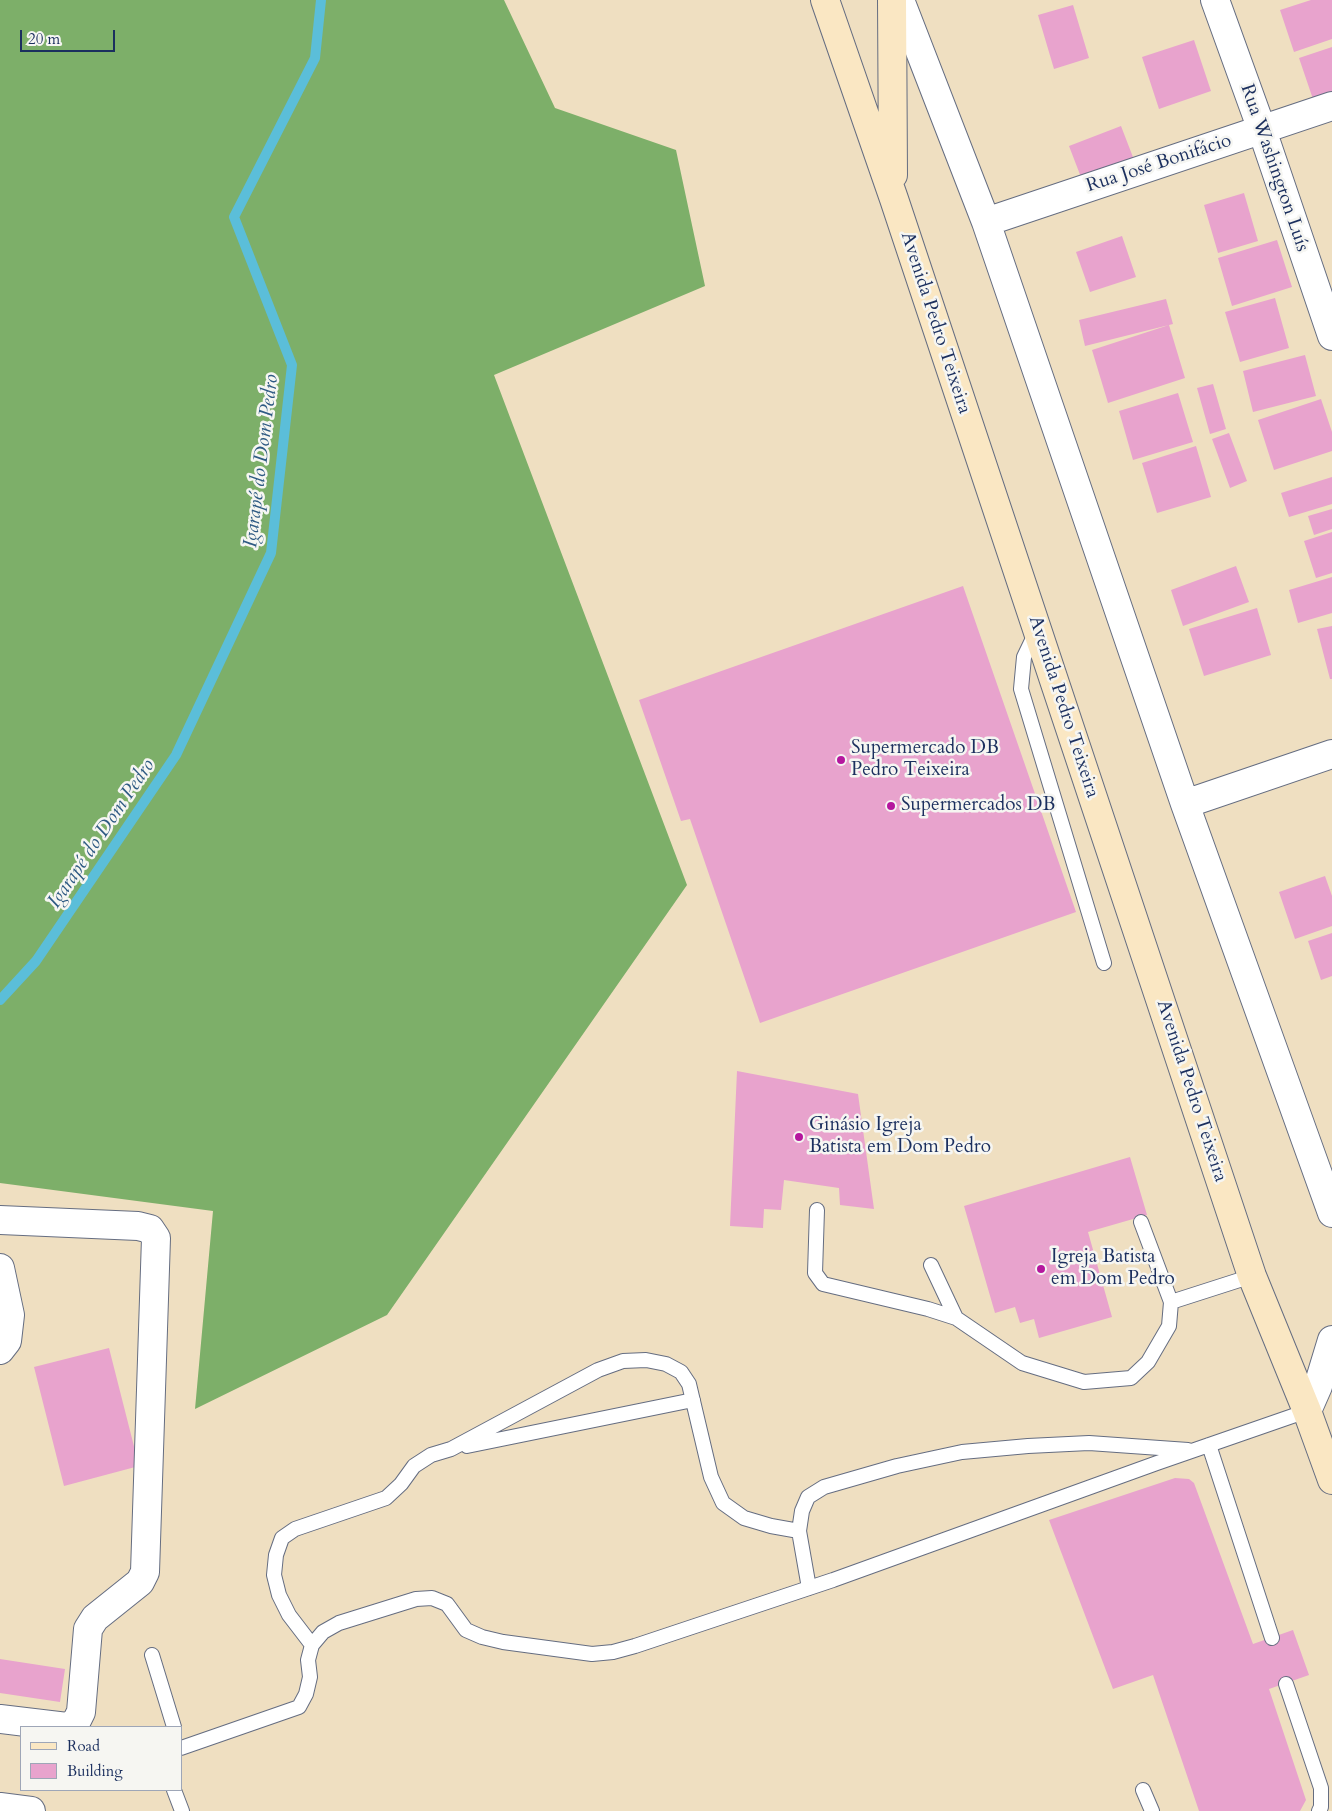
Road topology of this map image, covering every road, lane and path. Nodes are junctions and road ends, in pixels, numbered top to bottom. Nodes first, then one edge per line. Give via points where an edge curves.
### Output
1 (825, 0) edge
2 (892, 0) edge
3 (900, 0) edge
4 (1215, 0) edge
5 (1332, 106) edge
6 (1262, 130) junction
7 (894, 199) junction
8 (986, 222) junction
9 (1332, 336) edge
10 (1037, 630) junction
11 (1332, 754) edge
12 (1185, 804) junction
13 (1104, 963) dead end
14 (817, 1210) dead end
15 (1332, 1213) edge
16 (0, 1220) edge
17 (1141, 1222) dead end
18 (932, 1265) dead end
19 (0, 1268) edge
20 (1252, 1276) junction
21 (1171, 1302) junction
22 (956, 1318) junction
23 (1332, 1340) edge
24 (0, 1350) edge
25 (693, 1400) junction
26 (1320, 1407) edge
27 (1209, 1445) junction
28 (451, 1449) junction
29 (1194, 1450) junction
30 (1332, 1480) edge
31 (799, 1531) junction
32 (809, 1588) junction
33 (1272, 1638) dead end
34 (312, 1645) junction
35 (152, 1655) dead end
36 (1286, 1684) dead end
37 (0, 1718) edge
38 (60, 1726) edge
39 (69, 1726) edge
40 (174, 1726) edge
41 (182, 1748) edge
42 (1144, 1790) dead end
43 (174, 1791) edge
44 (0, 1807) edge
45 (31, 1811) edge
46 (182, 1811) edge
47 (1152, 1811) edge
48 (1320, 1811) edge

1 - 7 street, Avenida Pedro Teixeira
2 - 7 street
3 - 8 street
4 - 6 street, Rua Washington Luís
5 - 6 street, Rua José Bonifácio
6 - 8 street, Rua José Bonifácio
6 - 9 street, Rua Washington Luís
7 - 10 street, Avenida Pedro Teixeira
8 - 12 street
10 - 13 lane via 1024,657 1021,689
10 - 20 street, Avenida Pedro Teixeira
11 - 12 street
12 - 15 street
14 - 22 lane via 815,1274 823,1284
16 - 39 street via 138,1226 150,1229 156,1238 145,1572 140,1582 95,1618 88,1629 80,1712 76,1722
17 - 21 lane
18 - 22 lane
19 - 24 street via 10,1315 7,1341
20 - 21 lane
20 - 26 street, Avenida Pedro Teixeira
21 - 22 lane via 1169,1326 1148,1362 1131,1378 1084,1382 1022,1363
23 - 26 street via 1318,1386
25 - 28 lane
25 - 28 lane via 689,1384 681,1372 666,1364 646,1360 623,1361 598,1370
25 - 31 lane via 711,1477 723,1503 744,1518
26 - 27 lane
26 - 30 street, Avenida Pedro Teixeira
27 - 29 lane
27 - 33 lane
28 - 34 lane via 431,1454 414,1466 386,1498 295,1529 282,1538 274,1575 279,1595 289,1616
29 - 31 lane via 1089,1443 962,1452 896,1466 824,1487 808,1497
29 - 32 lane
31 - 32 lane
32 - 34 lane via 613,1652 592,1654 482,1637 466,1630 447,1604 432,1598 416,1599 339,1623 323,1632
34 - 41 lane via 308,1660 310,1677 299,1708
35 - 40 lane
36 - 48 lane via 1321,1788
37 - 38 street
42 - 47 lane
43 - 46 lane
44 - 45 street

